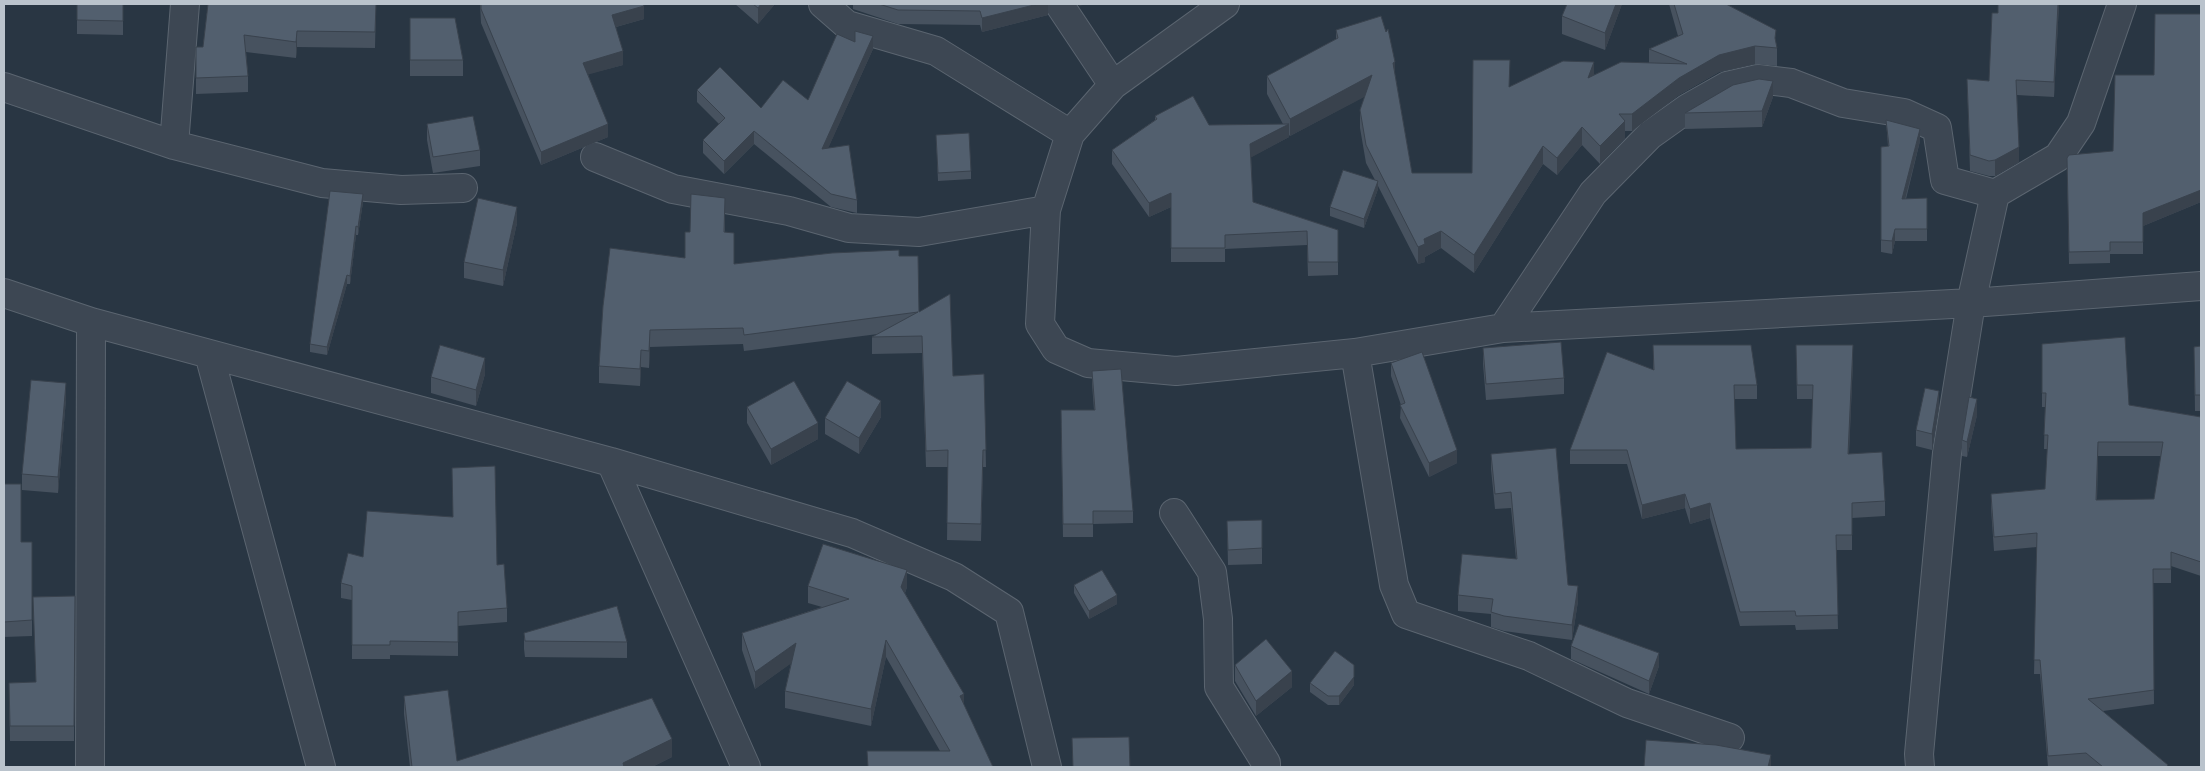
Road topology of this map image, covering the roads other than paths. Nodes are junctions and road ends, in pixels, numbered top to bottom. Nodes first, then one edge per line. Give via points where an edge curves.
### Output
1 (185, 4) edge
2 (823, 4) edge
3 (1059, 4) edge
4 (1225, 4) edge
5 (2122, 4) edge
6 (1113, 85) junction
7 (4, 87) edge
8 (1070, 134) junction
9 (174, 145) junction
10 (594, 157) dead end
11 (463, 188) dead end
12 (1995, 194) junction
13 (1046, 210) junction
14 (2201, 286) edge
15 (4, 293) edge
16 (1971, 303) junction
17 (91, 322) junction
18 (1503, 328) junction
19 (1355, 353) junction
20 (209, 354) junction
21 (611, 462) junction
22 (1174, 513) dead end
23 (1730, 738) dead end
24 (90, 767) edge
25 (321, 767) edge
26 (746, 767) edge
27 (1047, 767) edge
28 (1266, 767) edge
29 (1920, 767) edge

1 - 9 street
2 - 8 street via 847,25 936,51
3 - 6 street
4 - 6 street
5 - 12 street via 2081,123 2072,138 2058,157
6 - 8 street
7 - 9 street
8 - 13 street
9 - 11 street via 322,183 402,190
10 - 13 street via 673,189 789,211 848,228 919,232
12 - 16 street
12 - 18 street via 1945,180 1937,128 1904,114 1843,103 1791,83 1758,79 1727,86 1650,134 1593,193
13 - 19 street via 1040,324 1056,349 1088,363 1176,371
14 - 16 street
15 - 17 street
16 - 18 street
16 - 29 street via 1947,453
17 - 20 street
17 - 24 street
18 - 19 street
19 - 23 street via 1394,584 1406,614 1529,656 1627,703
20 - 21 street
20 - 25 street
21 - 26 street
21 - 27 street via 852,533 954,577 1009,612
22 - 28 street via 1212,572 1218,619 1220,687

